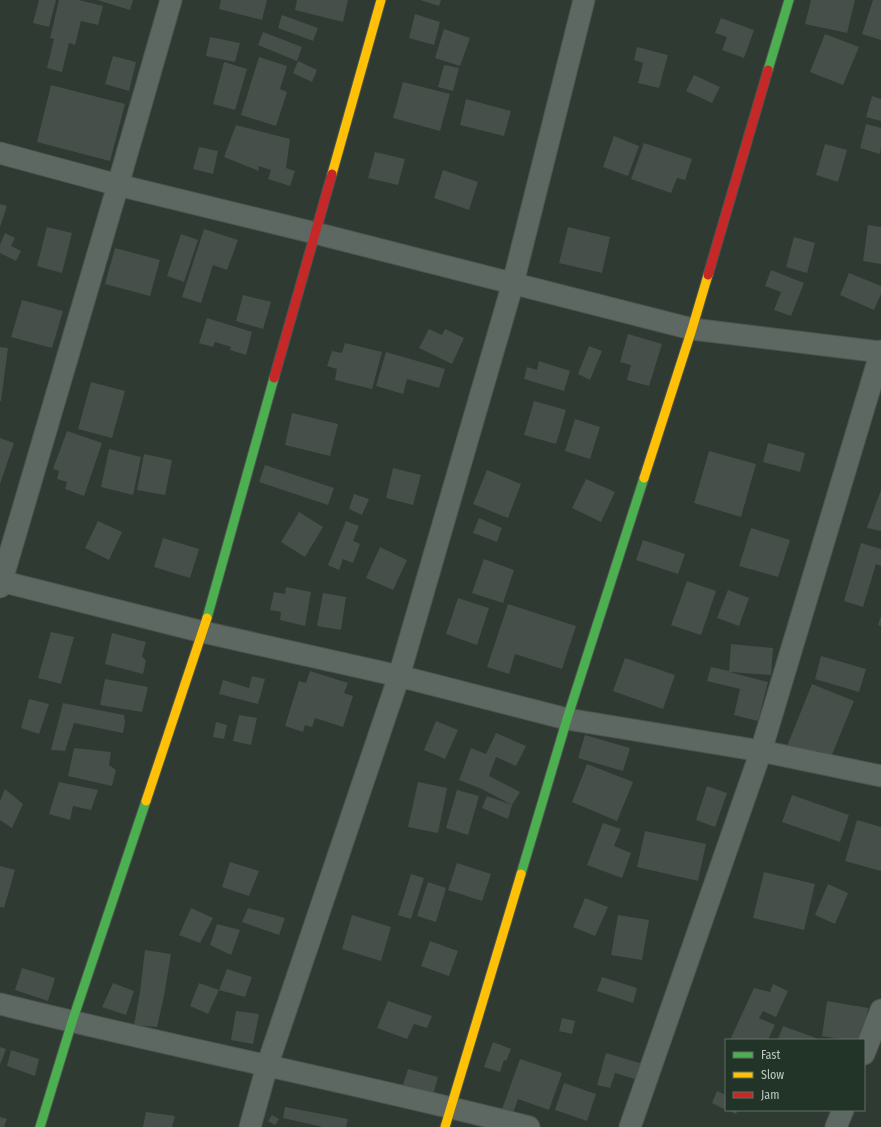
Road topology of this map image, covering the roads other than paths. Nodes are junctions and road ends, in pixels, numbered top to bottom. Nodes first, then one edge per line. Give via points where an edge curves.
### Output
1 (171, 0) edge
2 (380, 0) edge
3 (584, 0) edge
4 (789, 0) edge
5 (0, 153) edge
6 (118, 185) junction
7 (315, 233) junction
8 (513, 283) junction
9 (692, 329) junction
10 (881, 352) edge
11 (1, 583) edge
12 (203, 632) junction
13 (399, 676) junction
14 (567, 719) junction
15 (761, 751) junction
16 (881, 776) edge
17 (0, 1004) edge
18 (881, 1010) edge
19 (72, 1022) junction
20 (865, 1051) edge
21 (267, 1066) junction
22 (450, 1107) junction
23 (843, 1111) edge
24 (40, 1127) edge
25 (250, 1127) edge
26 (445, 1127) edge
27 (529, 1127) edge
28 (630, 1127) edge
29 (836, 1127) edge

1 - 6 street
2 - 7 street
3 - 8 street
4 - 9 street
5 - 6 street
6 - 7 street
6 - 11 street
7 - 8 street
7 - 12 street
8 - 9 street
8 - 13 street
9 - 10 street
9 - 14 street
10 - 15 street
11 - 12 street
12 - 13 street
12 - 19 street
13 - 14 street
13 - 21 street
14 - 15 street
14 - 22 street
15 - 16 street
15 - 28 street
17 - 19 street
18 - 20 street
19 - 21 street
19 - 24 street
21 - 22 street
21 - 25 street
22 - 26 street
22 - 27 street
23 - 29 street

